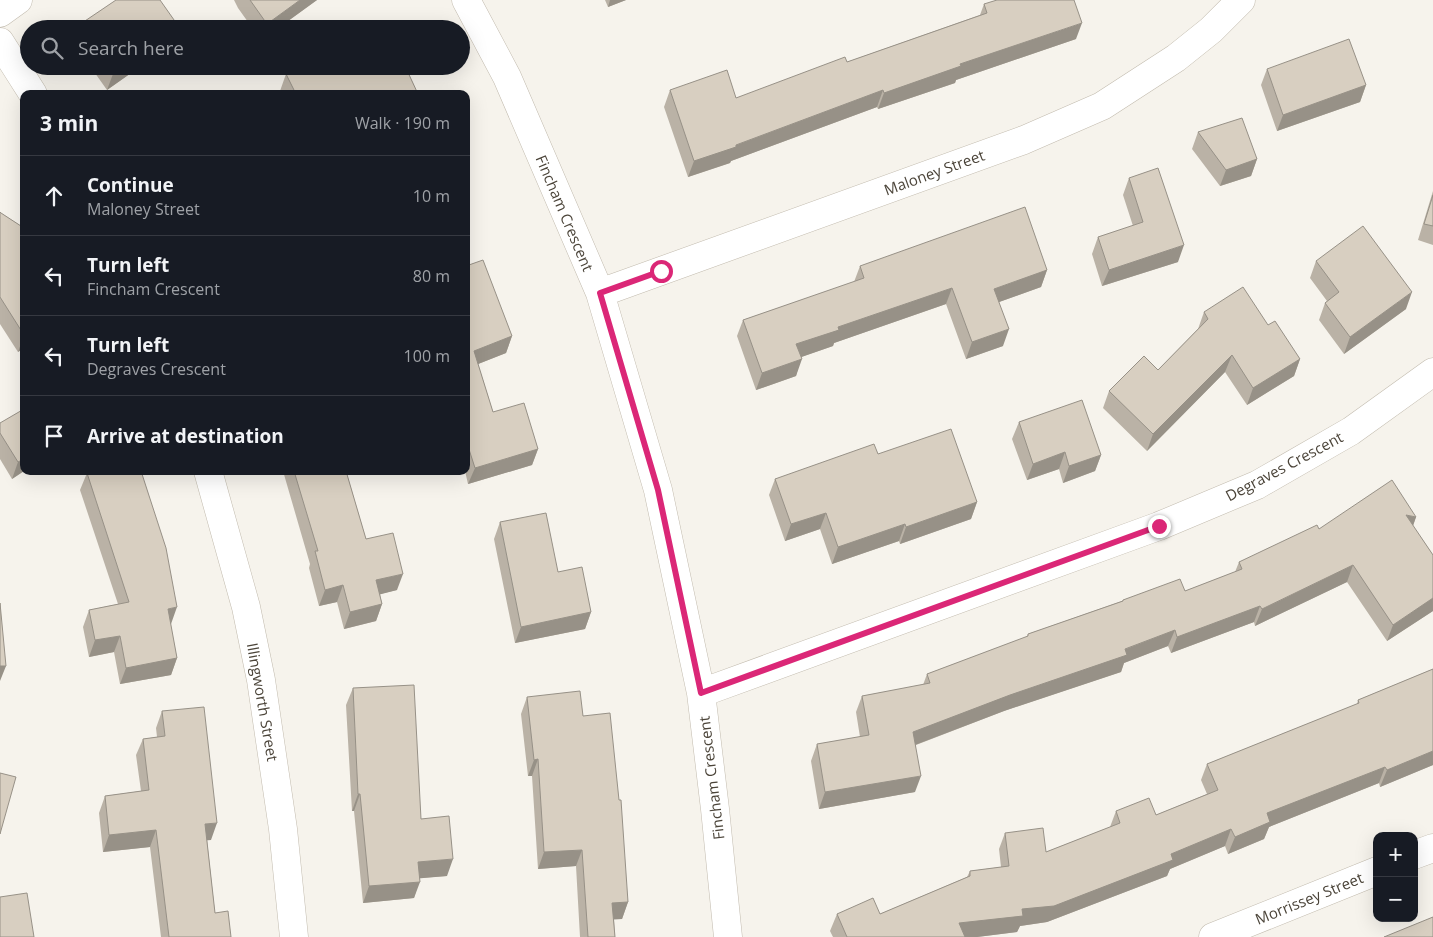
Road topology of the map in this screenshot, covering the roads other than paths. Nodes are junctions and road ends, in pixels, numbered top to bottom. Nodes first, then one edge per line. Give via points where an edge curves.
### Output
1 (18, 0) edge
2 (466, 0) edge
3 (1241, 0) edge
4 (0, 13) edge
5 (0, 42) edge
6 (20, 74) edge
7 (21, 75) edge
8 (30, 90) edge
9 (600, 293) junction
10 (1433, 372) edge
11 (209, 475) edge
12 (701, 693) junction
13 (1433, 848) edge
14 (1418, 854) edge
15 (1373, 872) edge
16 (294, 937) edge
17 (728, 937) edge
18 (1213, 937) edge

1 - 4 street
2 - 9 street, Fincham Crescent via 507,77
3 - 9 street, Maloney Street via 1176,58 1102,106 1024,140
5 - 6 street
7 - 8 street
9 - 12 street, Fincham Crescent via 658,490
10 - 12 street, Degraves Crescent via 1351,431 1257,485 1159,526
11 - 16 street, Illingworth Street via 246,607 261,680 283,828
12 - 17 street, Fincham Crescent
13 - 14 street
15 - 18 street, Morrissey Street

